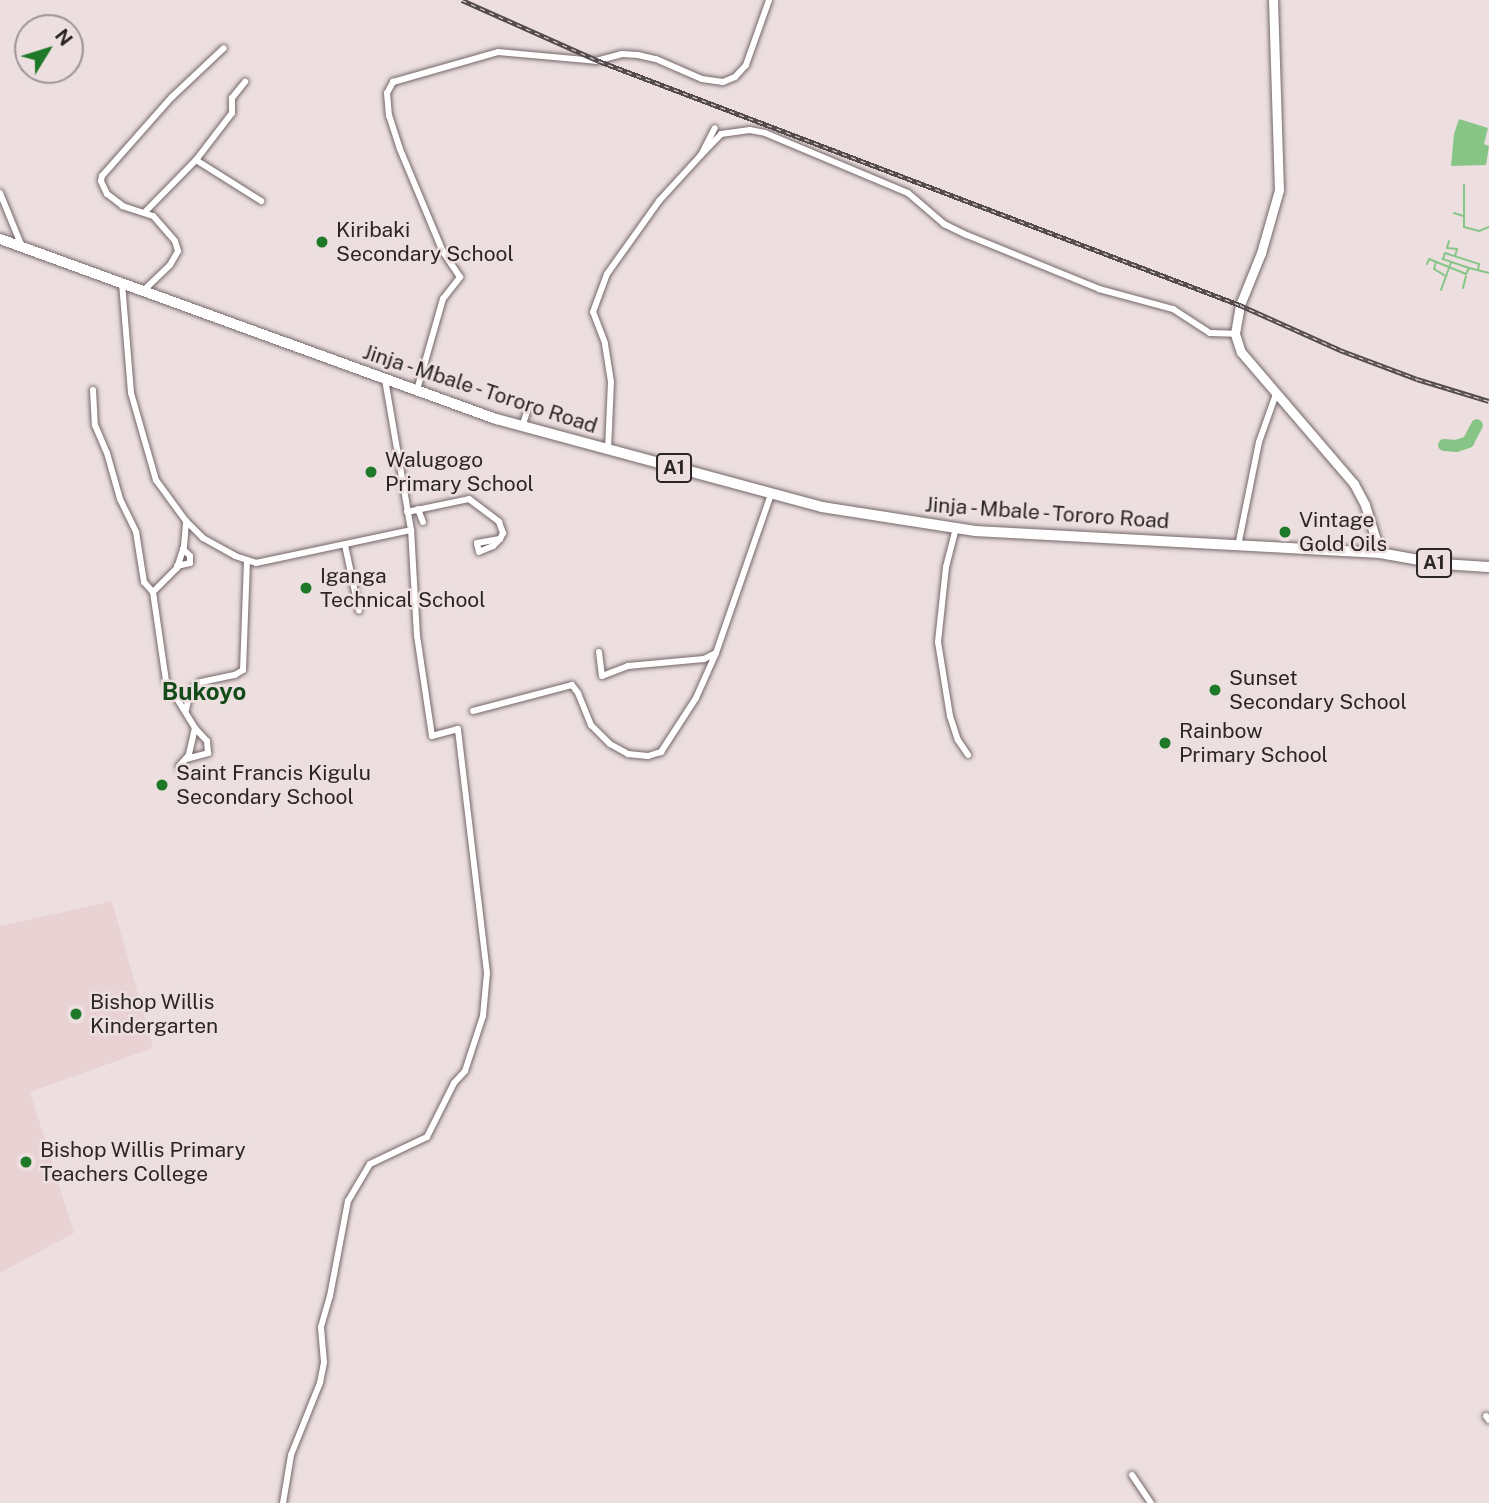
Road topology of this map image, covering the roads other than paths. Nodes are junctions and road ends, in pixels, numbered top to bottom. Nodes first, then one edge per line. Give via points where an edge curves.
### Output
1 (769, 0) edge
2 (1273, 0) edge
3 (224, 48) dead end
4 (245, 82) dead end
5 (715, 128) dead end
6 (701, 155) junction
7 (197, 160) junction
8 (0, 194) edge
9 (261, 201) dead end
10 (145, 212) junction
11 (0, 239) edge
12 (23, 247) junction
13 (122, 283) junction
14 (143, 291) junction
15 (1235, 334) junction
16 (385, 379) junction
17 (93, 390) dead end
18 (417, 391) junction
19 (1276, 394) junction
20 (529, 406) dead end
21 (522, 427) junction
22 (608, 452) junction
23 (771, 494) junction
24 (418, 509) junction
25 (407, 512) junction
26 (186, 522) junction
27 (423, 522) dead end
28 (956, 528) junction
29 (411, 530) junction
30 (500, 539) dead end
31 (345, 545) junction
32 (1238, 546) junction
33 (183, 549) junction
34 (1380, 553) junction
35 (247, 560) junction
36 (177, 566) junction
37 (1489, 567) edge
38 (153, 592) junction
39 (359, 611) dead end
40 (599, 652) dead end
41 (716, 653) junction
42 (186, 710) junction
43 (473, 711) dead end
44 (195, 728) junction
45 (968, 755) dead end
46 (186, 759) junction
47 (180, 766) dead end
48 (1132, 1475) dead end
49 (283, 1503) edge
50 (1151, 1503) edge

1 - 18 street via 746,65 723,82 638,55 596,61 498,52 393,82 387,93 389,116 400,149 443,252 460,277 443,299
2 - 15 main road via 1279,190 1240,305
3 - 10 street via 172,97 102,176 107,194 123,206
4 - 7 street via 232,98 232,113
5 - 6 street
6 - 15 street via 721,134 765,133 908,193 944,224 967,236 1099,289 1173,309 1210,333
6 - 22 street via 659,201 607,274 593,312 605,343 611,382
7 - 9 street
7 - 10 street
8 - 12 street
10 - 14 street via 164,227 178,251
11 - 12 main road, Jinja - Mbale - Tororo Road / A1
12 - 13 main road, Jinja - Mbale - Tororo Road / A1
13 - 14 main road, Jinja - Mbale - Tororo Road / A1
13 - 26 street via 131,393 156,480
14 - 16 main road, Jinja - Mbale - Tororo Road / A1
15 - 19 main road via 1241,352
16 - 18 main road, Jinja - Mbale - Tororo Road / A1
16 - 25 street
17 - 38 street via 94,425 136,532 144,582
18 - 21 main road, Jinja - Mbale - Tororo Road / A1
19 - 32 street via 1259,442
19 - 34 main road via 1354,484
20 - 21 street
21 - 22 main road, Jinja - Mbale - Tororo Road / A1
22 - 23 main road, Jinja - Mbale - Tororo Road / A1
23 - 28 main road, Jinja - Mbale - Tororo Road / A1 via 822,507
23 - 41 street
24 - 25 street
24 - 27 street
24 - 30 street via 469,499 499,522
25 - 29 street
26 - 33 street
26 - 35 street via 202,538
28 - 32 main road, Jinja - Mbale - Tororo Road / A1
28 - 45 street via 944,577 937,642 950,716
29 - 31 street
29 - 49 street via 418,636 432,736 458,729 487,973 484,1016 464,1071 427,1137 370,1164 348,1201 335,1276 320,1326 324,1362 320,1383 290,1455
31 - 35 street via 285,559
31 - 39 street
32 - 34 main road, Jinja - Mbale - Tororo Road / A1
33 - 36 street
33 - 36 street via 191,556 190,563
34 - 37 main road, A1
35 - 42 street via 243,670 235,676 201,682 190,691
36 - 38 street
38 - 42 street via 166,681
40 - 41 street via 601,676 628,666 704,659
41 - 43 street via 680,726 661,752 648,756 628,754 610,744 591,725 572,685
42 - 44 street
44 - 46 street
44 - 46 street via 207,741 208,753
46 - 47 street
48 - 50 street

